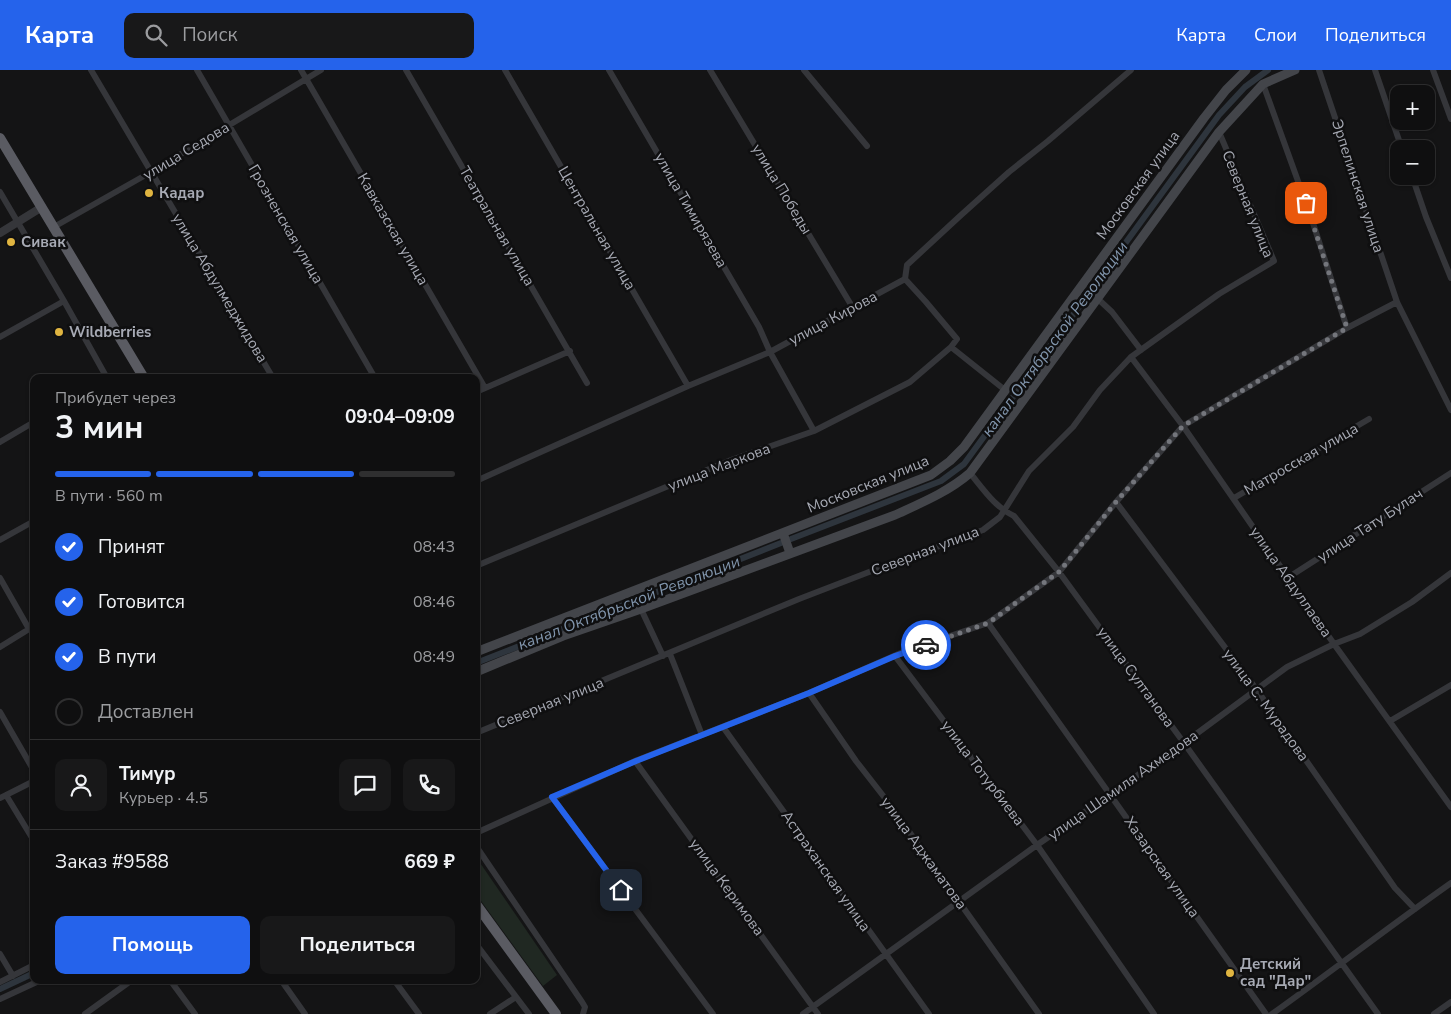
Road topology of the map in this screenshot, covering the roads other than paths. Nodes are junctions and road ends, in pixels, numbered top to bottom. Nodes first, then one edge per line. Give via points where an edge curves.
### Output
1 (91, 70) edge
2 (197, 70) edge
3 (301, 70) edge
4 (321, 70) edge
5 (406, 70) edge
6 (506, 70) edge
7 (609, 70) edge
8 (710, 70) edge
9 (804, 70) edge
10 (1131, 70) edge
11 (1246, 70) edge
12 (1295, 70) edge
13 (1319, 70) edge
14 (1375, 70) edge
15 (1433, 70) edge
16 (306, 79) junction
17 (1263, 84) junction
18 (1451, 119) edge
19 (229, 125) junction
20 (1219, 132) junction
21 (0, 138) edge
22 (1399, 140) edge
23 (867, 146) dead end
24 (0, 148) edge
25 (151, 172) junction
26 (1415, 185) edge
27 (0, 192) edge
28 (40, 209) junction
29 (18, 222) junction
30 (51, 228) junction
31 (0, 233) edge
32 (1451, 278) edge
33 (905, 279) junction
34 (1098, 298) junction
35 (64, 301) junction
36 (1397, 302) junction
37 (853, 308) junction
38 (1347, 328) junction
39 (0, 337) edge
40 (951, 347) junction
41 (1141, 350) junction
42 (570, 351) junction
43 (770, 352) junction
44 (1131, 357) junction
45 (105, 374) edge
46 (136, 374) edge
47 (142, 374) edge
48 (271, 374) edge
49 (373, 374) edge
50 (477, 374) edge
51 (480, 379) edge
52 (587, 383) dead end
53 (688, 386) junction
54 (485, 388) junction
55 (480, 390) edge
56 (1005, 390) junction
57 (1451, 410) edge
58 (1369, 419) dead end
59 (30, 424) edge
60 (1183, 426) junction
61 (814, 431) junction
62 (0, 442) edge
63 (1451, 473) edge
64 (970, 474) junction
65 (480, 479) edge
66 (1234, 498) junction
67 (1116, 502) junction
68 (1004, 511) junction
69 (30, 523) edge
70 (783, 533) junction
71 (0, 540) edge
72 (790, 553) junction
73 (480, 564) edge
74 (1059, 572) junction
75 (1451, 573) edge
76 (1288, 577) junction
77 (0, 578) edge
78 (641, 609) junction
79 (988, 623) junction
80 (30, 626) edge
81 (30, 629) edge
82 (1334, 644) junction
83 (0, 647) edge
84 (480, 650) edge
85 (667, 655) junction
86 (895, 656) junction
87 (480, 670) edge
88 (1451, 685) edge
89 (1257, 690) junction
90 (809, 693) junction
91 (0, 712) edge
92 (1390, 721) junction
93 (723, 727) junction
94 (480, 731) edge
95 (702, 735) junction
96 (1184, 743) junction
97 (636, 761) junction
98 (30, 764) edge
99 (30, 783) edge
100 (1111, 795) junction
101 (3, 797) edge
102 (552, 797) junction
103 (1451, 807) edge
104 (480, 831) edge
105 (30, 835) edge
106 (1037, 845) junction
107 (480, 852) edge
108 (1451, 883) edge
109 (959, 902) junction
110 (1415, 909) junction
111 (480, 910) edge
112 (480, 917) edge
113 (480, 949) edge
114 (0, 954) edge
115 (886, 955) junction
116 (1342, 963) junction
117 (30, 967) edge
118 (13, 976) junction
119 (0, 982) edge
120 (32, 984) edge
121 (126, 984) edge
122 (173, 984) edge
123 (284, 984) edge
124 (397, 984) edge
125 (516, 997) junction
126 (0, 1000) edge
127 (1451, 1002) edge
128 (813, 1006) junction
129 (85, 1014) edge
130 (195, 1014) edge
131 (305, 1014) edge
132 (419, 1014) edge
133 (490, 1014) edge
134 (529, 1014) edge
135 (551, 1014) edge
136 (556, 1014) edge
137 (583, 1014) edge
138 (713, 1014) edge
139 (803, 1014) edge
140 (818, 1014) edge
141 (929, 1014) edge
142 (1039, 1014) edge
143 (1154, 1014) edge
144 (1266, 1014) edge
145 (1272, 1014) edge
146 (1378, 1014) edge
147 (1434, 1014) edge

1 - 25 street, улица Абдулмеджидова
2 - 19 street, Грозненская улица
3 - 16 street, Кавказская улица
4 - 16 street, улица Седова
5 - 42 street, Театральная улица
6 - 53 street, Центральная улица
7 - 43 street, улица Тимирязева via 760,327
8 - 37 street, улица Победы
9 - 23 street
10 - 33 street via 1009,172 924,249 907,265
11 - 56 main road, Московская улица via 1204,118
12 - 17 main road
13 - 36 street, Эрпелинская улица
14 - 22 street
15 - 18 street
16 - 19 street, улица Седова
16 - 50 street, Кавказская улица
17 - 20 main road
17 - 38 street
19 - 25 street, улица Седова
19 - 49 street, Грозненская улица
20 - 34 main road
20 - 41 street, Северная улица via 1274,261 1219,294
21 - 28 highway
24 - 28 highway
25 - 30 street, улица Седова
25 - 48 street, улица Абдулмеджидова
26 - 32 street
27 - 29 street
28 - 29 street
28 - 30 highway
29 - 31 street
29 - 35 street
30 - 46 highway
30 - 47 highway
33 - 37 street, улица Кирова
33 - 40 street via 957,339
34 - 41 street
34 - 64 main road
35 - 39 street
35 - 45 street
36 - 38 street
36 - 57 street, Эрпелинская улица
37 - 43 street, улица Кирова
38 - 60 street
40 - 56 street
40 - 61 street, улица Маркова via 910,382
41 - 44 street, Северная улица
42 - 52 street, Театральная улица
42 - 54 street
43 - 53 street, улица Кирова
43 - 61 street, улица Тимирязева
44 - 60 street, улица Абдуллаева
44 - 68 street, Северная улица via 1100,390 1073,427 1029,471
51 - 54 street, Кавказская улица
53 - 65 street, улица Кирова
54 - 55 street
56 - 70 main road, Московская улица via 964,447 941,468
58 - 66 street, Матросская улица
59 - 62 street
60 - 66 street, улица Абдуллаева
60 - 67 street
61 - 73 street, улица Маркова via 731,460
63 - 76 street, улица Тату Булач
64 - 68 street, улица Султанова
64 - 72 main road via 933,498 895,515
66 - 76 street, улица Абдуллаева
67 - 74 street
67 - 89 street, улица С. Мурадова
68 - 74 street, улица Султанова via 1014,516
68 - 85 street, Северная улица via 983,530 818,592
69 - 71 street
70 - 72 main road
70 - 84 main road, Московская улица
72 - 78 main road
74 - 79 street
74 - 96 street, улица Султанова
75 - 82 street, улица Шамиля Ахмедова via 1360,634
76 - 82 street, улица Абдуллаева
77 - 80 street
78 - 85 street
78 - 87 main road via 563,636
79 - 86 street
79 - 100 street, Хазарская улица
81 - 83 street
82 - 89 street, улица Шамиля Ахмедова via 1287,667
82 - 92 street, улица Абдуллаева
85 - 94 street, Северная улица
85 - 95 street
86 - 90 street
86 - 106 street, улица Тотурбиева
88 - 92 street
89 - 96 street, улица Шамиля Ахмедова
89 - 110 street, улица С. Мурадова via 1395,888
90 - 93 street
90 - 109 street, улица Аджаматова
91 - 98 street
92 - 103 street, улица Абдуллаева
93 - 95 street
93 - 115 street, Астраханская улица
95 - 97 street
96 - 100 street, улица Шамиля Ахмедова
96 - 116 street, улица Султанова
97 - 102 street
97 - 128 street, улица Керимова
99 - 101 street
100 - 106 street, улица Шамиля Ахмедова
100 - 144 street, Хазарская улица
101 - 105 street
102 - 104 street
102 - 138 street
106 - 109 street, улица Шамиля Ахмедова
106 - 143 street, улица Тотурбиева
107 - 137 street via 582,1002
108 - 110 street
109 - 115 street, улица Шамиля Ахмедова
109 - 142 street, улица Аджаматова
110 - 116 street
111 - 136 highway
112 - 135 highway
113 - 125 street
114 - 118 street
115 - 128 street, улица Шамиля Ахмедова
115 - 141 street, Астраханская улица
116 - 145 street
116 - 146 street, улица Султанова
117 - 118 street
118 - 119 street
120 - 126 street
121 - 129 street
122 - 130 street
123 - 131 street
124 - 132 street
125 - 133 street
125 - 134 street
127 - 147 street
128 - 139 street, улица Шамиля Ахмедова
128 - 140 street, улица Керимова

